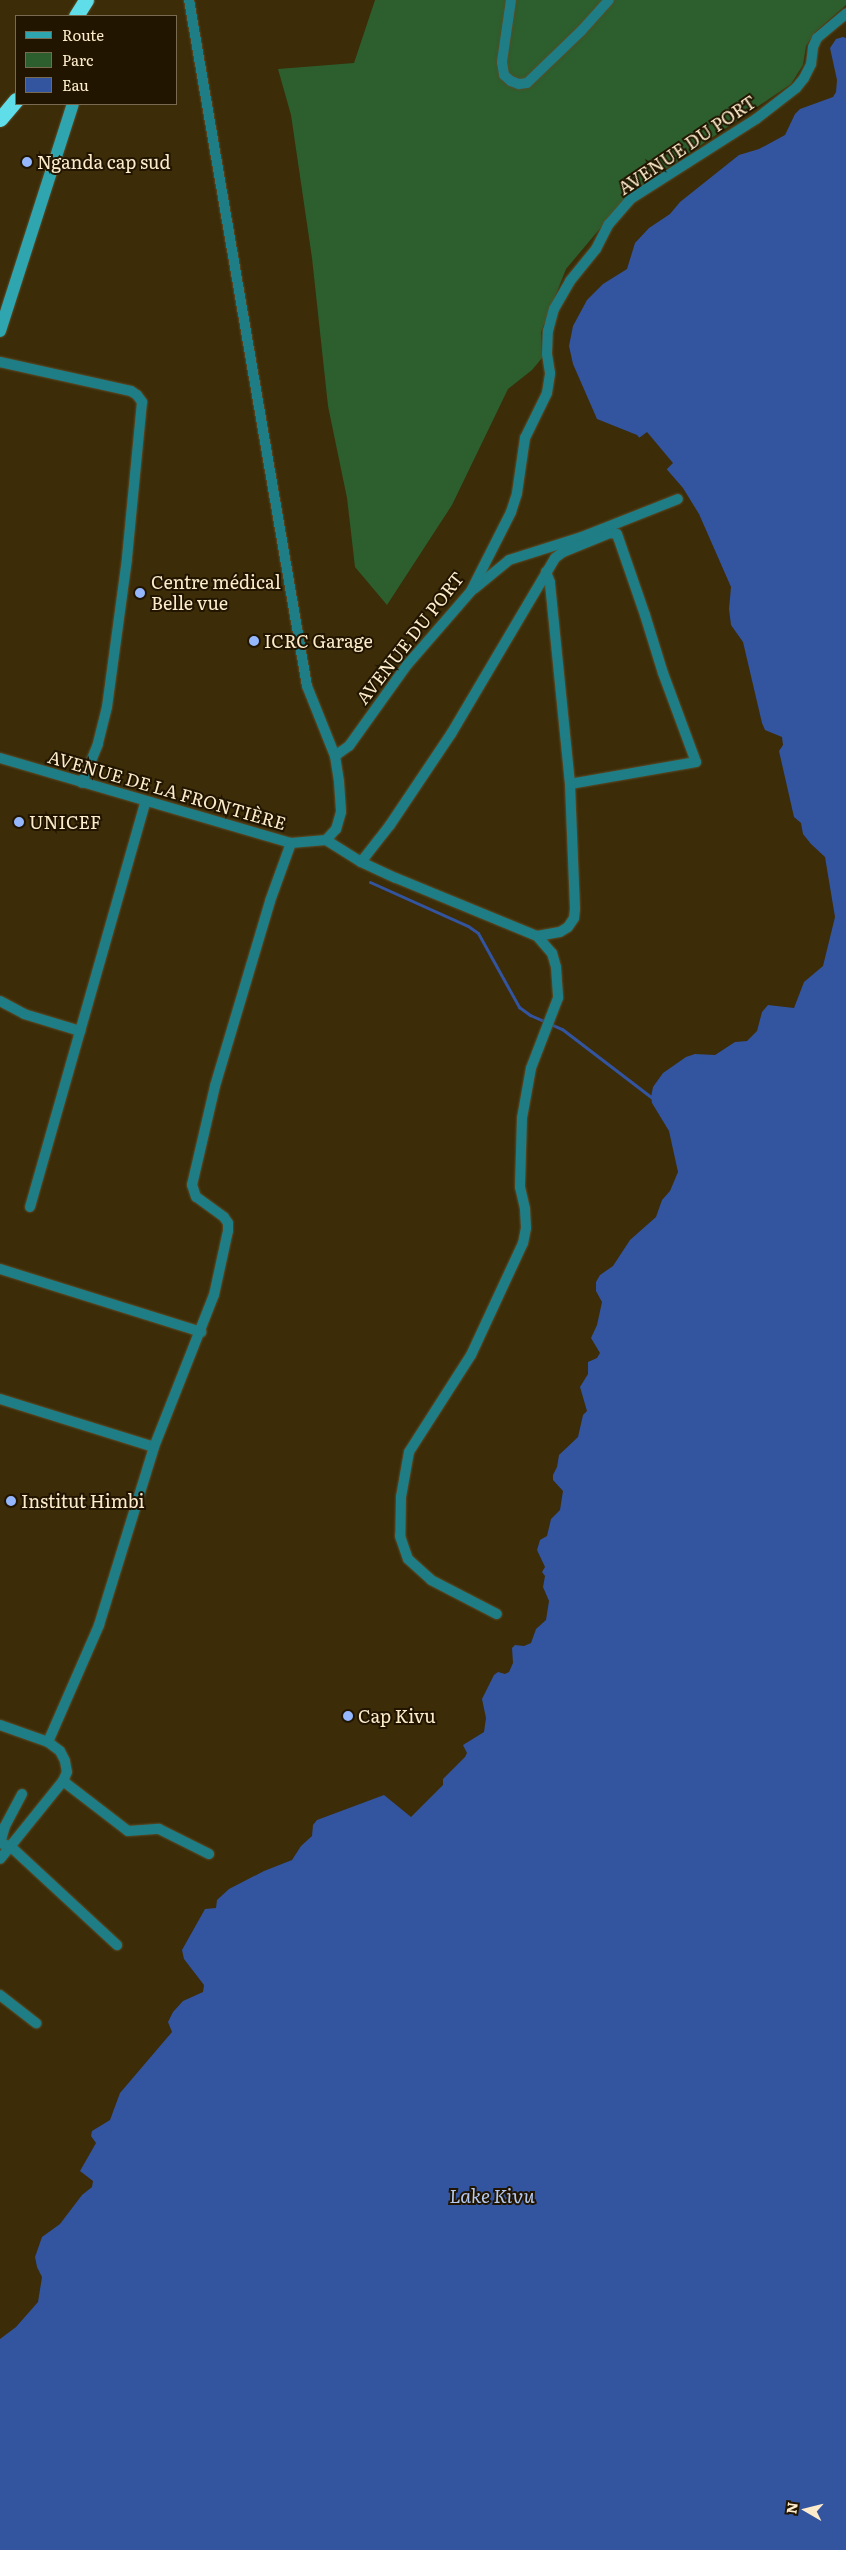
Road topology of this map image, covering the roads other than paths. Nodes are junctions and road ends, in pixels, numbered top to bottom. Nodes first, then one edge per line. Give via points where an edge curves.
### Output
1 (87, 0) edge
2 (190, 0) edge
3 (511, 0) edge
4 (609, 0) edge
5 (846, 14) edge
6 (77, 15) edge
7 (85, 15) edge
8 (15, 101) edge
9 (73, 105) edge
10 (0, 119) edge
11 (0, 332) edge
12 (0, 362) edge
13 (678, 499) dead end
14 (546, 572) junction
15 (471, 591) junction
16 (335, 756) junction
17 (0, 758) edge
18 (82, 783) junction
19 (570, 784) junction
20 (145, 802) junction
21 (326, 840) junction
22 (291, 843) junction
23 (361, 862) junction
24 (537, 936) junction
25 (0, 1001) edge
26 (80, 1031) junction
27 (30, 1207) dead end
28 (0, 1269) edge
29 (201, 1332) junction
30 (0, 1398) edge
31 (154, 1447) junction
32 (497, 1614) dead end
33 (0, 1725) edge
34 (48, 1742) junction
35 (63, 1781) junction
36 (22, 1794) dead end
37 (10, 1846) junction
38 (209, 1854) dead end
39 (0, 1859) edge
40 (117, 1945) dead end
41 (0, 1996) edge
42 (36, 2023) dead end

1 - 6 highway
1 - 7 main road
2 - 16 street via 306,686
3 - 4 street via 502,62 504,75 519,84 527,83
5 - 15 street, AVENUE DU PORT via 817,38 811,64 796,88 756,119 632,198 609,224 596,249 570,281 554,309 548,331 550,373 547,393 524,438 515,503
8 - 10 highway
9 - 11 main road
12 - 18 street via 131,391 142,402 128,559 107,707 98,744
13 - 15 street via 582,537 509,560
14 - 19 street via 550,582
14 - 19 street via 562,552 610,533 617,534 696,762
14 - 23 street via 451,734
15 - 16 street, AVENUE DU PORT via 407,664 349,746
16 - 21 street via 341,812 336,829
17 - 18 street, AVENUE DE LA FRONTIÈRE
18 - 20 street, AVENUE DE LA FRONTIÈRE
19 - 24 street via 574,918 560,932
20 - 22 street, AVENUE DE LA FRONTIÈRE
20 - 26 street
21 - 22 street, AVENUE DE LA FRONTIÈRE
21 - 23 street
22 - 29 street via 270,901 216,1086 192,1186 196,1197 224,1217 228,1231 214,1295
23 - 24 street
24 - 32 street via 552,953 558,998 530,1068 522,1118 520,1187 526,1228 523,1243 471,1355 409,1452 401,1497 400,1536 408,1559 431,1580
25 - 26 street via 24,1014
26 - 27 street
28 - 29 street
29 - 31 street
30 - 31 street
31 - 34 street via 99,1625
33 - 34 street
34 - 35 street via 60,1751 66,1761 67,1772
35 - 37 street
35 - 38 street via 132,1832 159,1829
36 - 37 street via 0,1842
37 - 39 street
37 - 40 street
41 - 42 street

